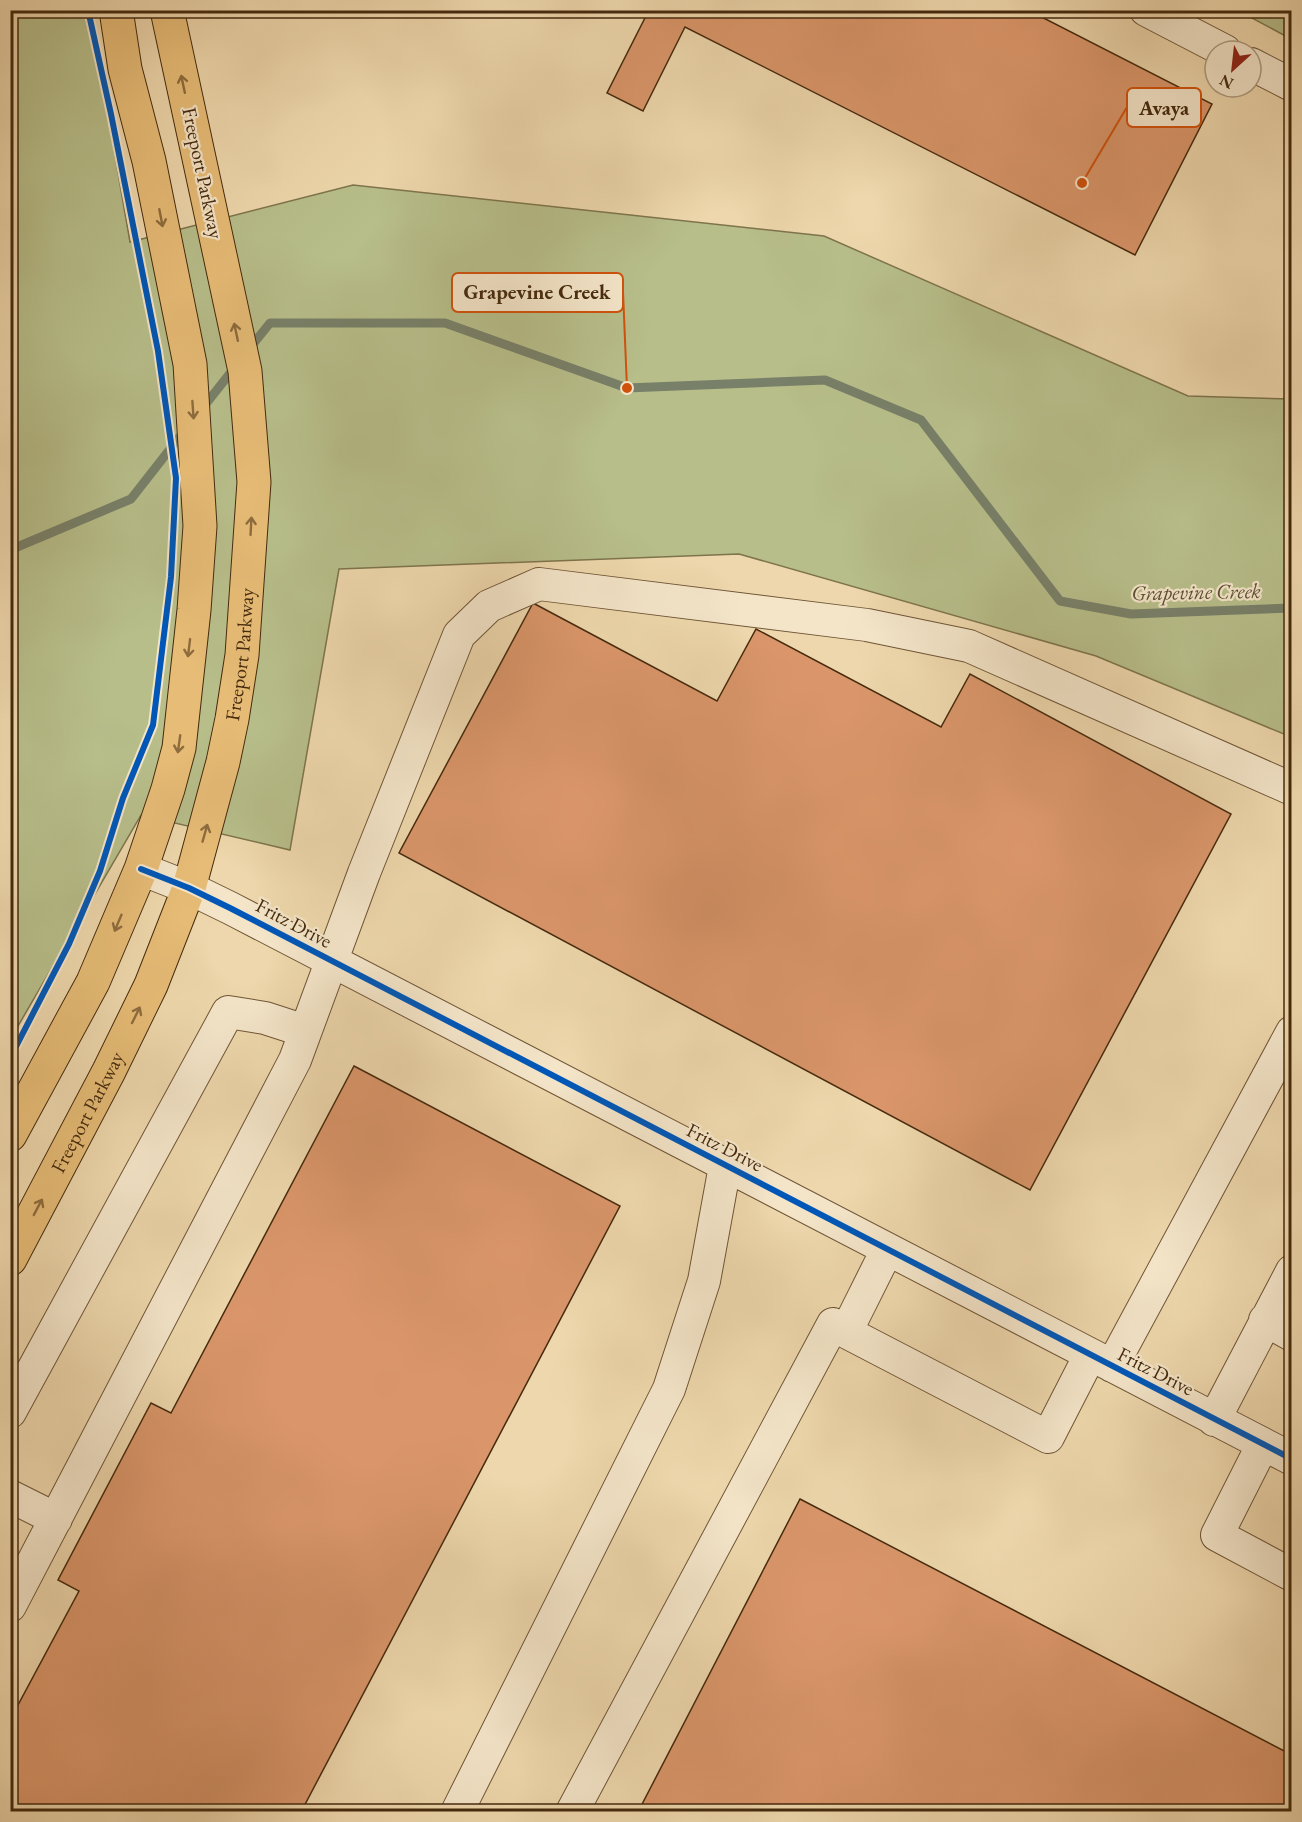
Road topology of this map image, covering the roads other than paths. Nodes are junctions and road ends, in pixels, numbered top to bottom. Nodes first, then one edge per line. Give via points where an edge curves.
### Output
1 (116, 10) edge
2 (167, 10) edge
3 (1146, 10) edge
4 (1203, 39) edge
5 (1263, 70) edge
6 (1292, 85) edge
7 (1292, 789) edge
8 (141, 869) junction
9 (189, 888) junction
10 (331, 961) junction
11 (305, 1031) junction
12 (1292, 1032) edge
13 (10, 1136) edge
14 (725, 1166) junction
15 (887, 1250) junction
16 (10, 1259) edge
17 (1292, 1271) edge
18 (1278, 1328) edge
19 (846, 1332) junction
20 (1101, 1360) junction
21 (10, 1412) edge
22 (1214, 1420) junction
23 (1263, 1444) junction
24 (1292, 1459) edge
25 (10, 1496) edge
26 (56, 1519) junction
27 (1292, 1575) edge
28 (10, 1606) edge
29 (457, 1812) edge
30 (572, 1812) edge

1 -> 8 main road via 125,69 149,161 190,364 200,526 179,748
9 -> 2 main road, Freeport Parkway via 215,798 232,719 242,655 254,482 244,371
3 - 4 street
5 - 6 street
7 - 10 street via 969,646 867,625 539,584 489,606 459,635
8 - 9 street, Fritz Drive
8 -> 13 main road via 93,982
9 - 10 street, Fritz Drive
16 -> 9 main road, Freeport Parkway via 151,985
10 - 11 street
10 - 14 street, Fritz Drive
11 - 21 street via 265,1018 228,1012
11 - 26 street via 295,1060
12 - 20 street
14 - 15 street, Fritz Drive
14 - 29 street via 704,1281 669,1389
15 - 19 street
15 - 20 street, Fritz Drive
17 - 18 street
18 - 22 street
19 - 20 street via 1048,1437
19 - 30 street via 833,1324
20 - 22 street, Fritz Drive
22 - 23 street, Fritz Drive
23 - 24 street, Fritz Drive
23 - 27 street via 1217,1535
25 - 26 street
26 - 28 street

